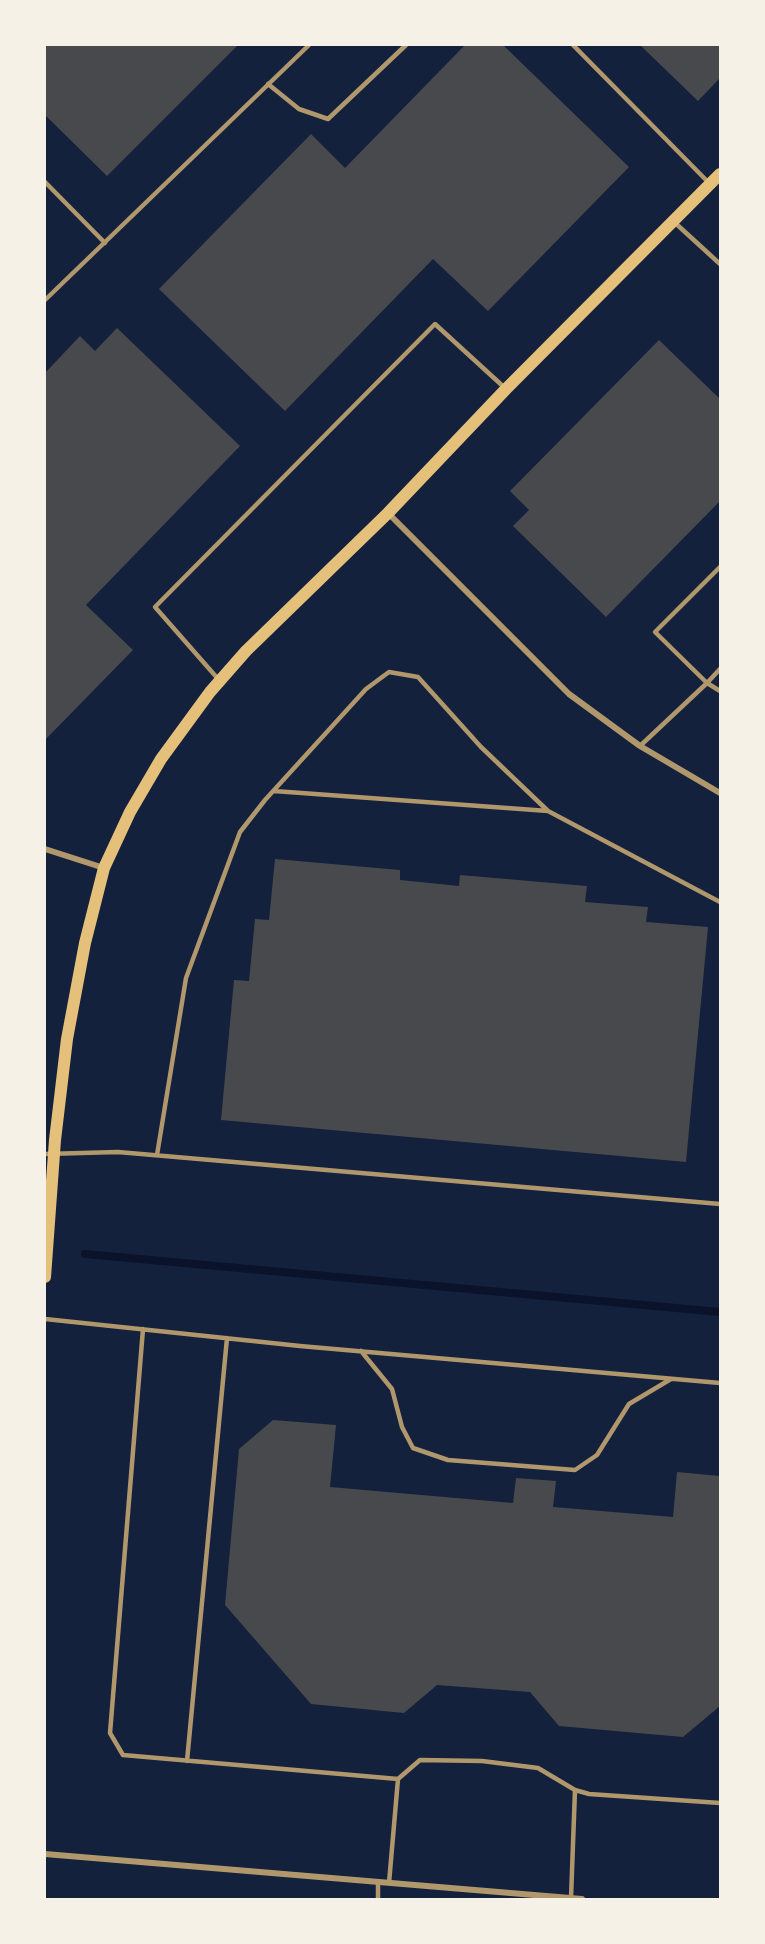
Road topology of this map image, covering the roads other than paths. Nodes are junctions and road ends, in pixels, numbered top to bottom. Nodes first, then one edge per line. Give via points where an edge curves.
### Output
1 (309, 45) edge
2 (406, 45) edge
3 (573, 45) edge
4 (268, 84) junction
5 (720, 174) edge
6 (45, 182) edge
7 (710, 184) junction
8 (673, 221) junction
9 (105, 243) junction
10 (720, 264) edge
11 (45, 300) edge
12 (506, 389) junction
13 (388, 513) junction
14 (720, 567) edge
15 (720, 669) edge
16 (220, 681) junction
17 (707, 683) junction
18 (720, 692) edge
19 (640, 746) junction
20 (274, 791) junction
21 (720, 793) edge
22 (548, 811) junction
23 (45, 849) edge
24 (104, 868) junction
25 (720, 902) edge
26 (50, 1154) edge
27 (157, 1155) junction
28 (720, 1204) edge
29 (46, 1263) edge
30 (45, 1277) edge
31 (45, 1319) edge
32 (142, 1329) junction
33 (226, 1338) junction
34 (361, 1351) junction
35 (671, 1378) junction
36 (720, 1383) edge
37 (187, 1761) junction
38 (398, 1779) junction
39 (575, 1790) junction
40 (720, 1803) edge
41 (45, 1854) edge
42 (378, 1882) junction
43 (389, 1883) junction
44 (551, 1898) edge
45 (571, 1898) edge
46 (378, 1899) edge
47 (582, 1899) edge

1 - 4 lane
2 - 4 lane via 328,119 299,109
3 - 7 lane
4 - 9 lane
5 - 7 main road
6 - 9 lane
7 - 8 main road
8 - 10 lane
8 - 12 main road
9 - 11 lane
12 - 13 main road
12 - 16 lane via 435,324 155,607
13 - 16 main road
13 - 19 street via 569,694
14 - 17 lane via 655,632
15 - 17 lane
16 - 24 main road via 161,759
17 - 18 lane
17 - 19 lane
19 - 21 street
20 - 22 lane
20 - 22 lane via 366,688 389,672 418,677 480,747
20 - 27 lane via 240,832 186,978
22 - 25 lane
23 - 24 street
24 - 26 main road via 85,943
26 - 27 lane
26 - 29 main road
27 - 28 lane
29 - 30 main road
31 - 32 lane
32 - 33 lane
32 - 37 lane via 110,1733 123,1755
33 - 34 lane
33 - 37 lane
34 - 35 lane
34 - 35 lane via 392,1389 402,1427 413,1448 448,1460 575,1470 597,1455 629,1404
35 - 36 lane
37 - 38 lane
38 - 39 lane via 420,1760 482,1761 538,1768
38 - 43 lane
39 - 40 lane
39 - 45 lane
41 - 42 street
42 - 43 street
42 - 46 lane
43 - 44 street
44 - 45 street
45 - 47 street

